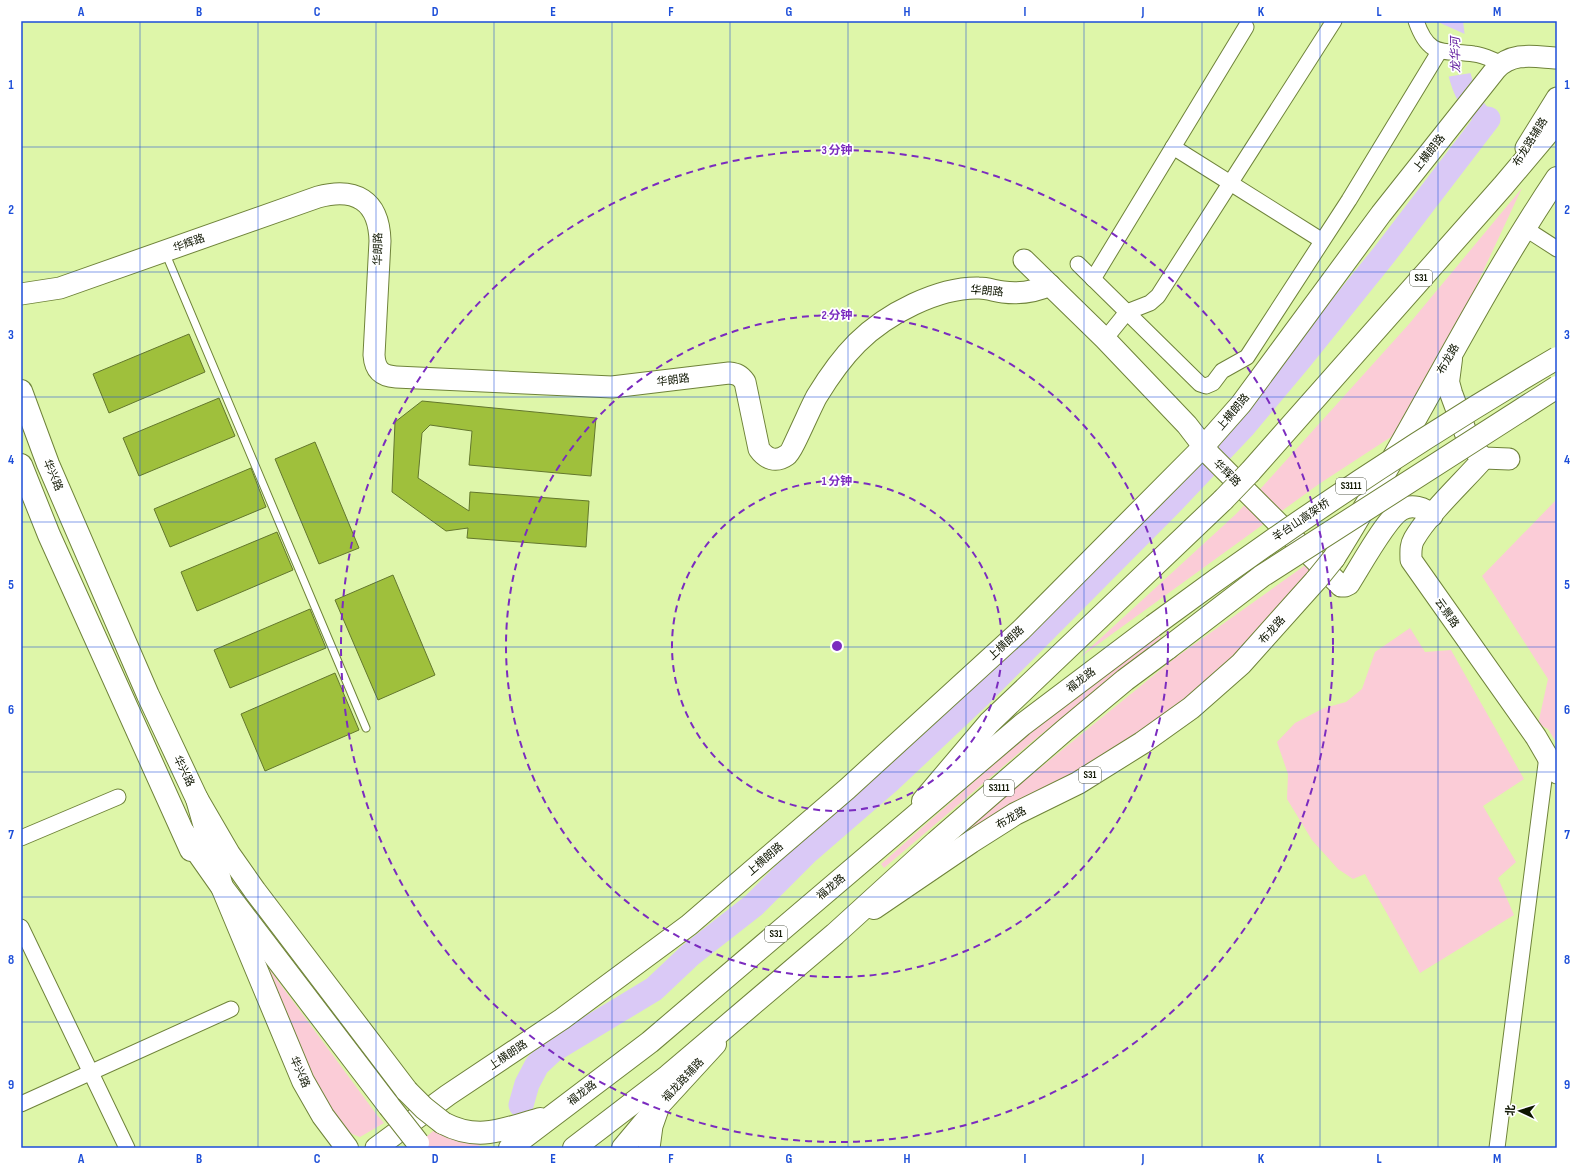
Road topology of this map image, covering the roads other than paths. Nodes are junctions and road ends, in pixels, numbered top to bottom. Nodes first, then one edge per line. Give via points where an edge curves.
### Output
1 (1334, 21) edge
2 (1416, 21) edge
3 (1246, 27) dead end
4 (1439, 52) junction
5 (1553, 60) edge
6 (1501, 63) junction
7 (1557, 98) edge
8 (1557, 122) edge
9 (1173, 147) junction
10 (1556, 181) edge
11 (1230, 183) junction
12 (1503, 186) junction
13 (318, 197) joint
14 (1526, 229) junction
15 (1321, 240) junction
16 (1557, 249) edge
17 (165, 252) junction
18 (1024, 260) dead end
19 (1078, 264) dead end
20 (1093, 279) junction
21 (1050, 285) junction
22 (25, 298) edge
23 (1127, 312) junction
24 (1105, 338) junction
25 (1452, 354) junction
26 (1557, 358) edge
27 (1557, 387) edge
28 (21, 391) edge
29 (1405, 436) junction
30 (1468, 439) junction
31 (1210, 455) junction
32 (1484, 458) junction
33 (1509, 459) dead end
34 (21, 465) edge
35 (1432, 516) junction
36 (1153, 626) joint
37 (366, 728) dead end
38 (1552, 765) edge
39 (118, 797) dead end
40 (197, 799) junction
41 (902, 827) junction
42 (184, 833) junction
43 (21, 838) edge
44 (222, 887) junction
45 (21, 927) edge
46 (835, 934) junction
47 (231, 1009) dead end
48 (744, 1012) junction
49 (91, 1073) junction
50 (21, 1104) edge
51 (659, 1105) junction
52 (551, 1116) junction
53 (418, 1146) edge
54 (127, 1148) edge
55 (330, 1148) edge
56 (347, 1148) edge
57 (376, 1148) edge
58 (510, 1148) edge
59 (574, 1148) edge
60 (623, 1148) edge
61 (649, 1148) edge
62 (1498, 1148) edge

1 - 11 street
2 - 4 street via 1425,40
3 - 9 street
4 - 6 street via 1473,54
4 - 15 street via 1349,200
5 - 6 street via 1518,56
6 - 31 street, 上横朗路 via 1372,226 1241,404
7 - 12 street, 布龙路辅路
8 - 12 main road, S31
9 - 11 street
9 - 20 street
10 - 14 main road, 布龙路 / S31
11 - 15 street
11 - 23 street via 1154,300
12 - 41 main road, S31, bridge via 1250,472 989,723
13 - 17 street, 华辉路
13 - 21 street, 华朗路 via 332,193 350,194 362,200 376,217 380,241 374,355 376,368 384,375 612,387 728,372 740,376 745,382 759,449 764,456 772,460 788,455 817,397 857,343 898,313 933,296 955,290 980,288 1018,293
14 - 16 street
14 - 25 main road, 布龙路 / S31
15 - 23 street via 1247,357 1222,371 1213,383 1206,386 1200,384
17 - 22 street, 华辉路
17 - 37 lane
18 - 21 street, 华辉路
19 - 20 street
20 - 23 street
21 - 24 street, 华辉路
23 - 24 street
24 - 31 street, 华辉路 via 1187,425
25 - 29 main road, 布龙路 / S31
25 - 30 main road via 1448,382
26 - 36 main road, 羊台山高架桥 / S3111, bridge via 1368,474 1250,554
27 - 46 main road, S3111, bridge via 1262,576 1107,695 936,842
28 - 40 main road, 华兴路 via 48,464 122,637
29 - 30 main road via 1426,429 1452,432
29 - 46 main road, 布龙路 / S31, bridge via 1358,519 1317,580 1241,664 1191,708 1142,743 1078,783 1015,814
30 - 32 street via 1474,450
31 - 35 street, 华辉路 via 1340,586 1349,584 1386,526 1399,511 1419,508
31 - 57 street, 上横朗路 via 847,789 689,925 597,995 448,1094
32 - 33 street
32 - 35 street, 云景路
34 - 42 main road, 华兴路 via 49,535
35 - 38 street, 云景路 via 1414,539 1410,549 1411,560 1536,737
36 - 41 main road, 福龙路 / S3111 via 1022,725
38 - 62 street
39 - 43 street
40 - 44 main road, 华兴路
40 - 52 main road, bridge via 229,854 255,891 407,1091 424,1108 443,1123 474,1134 500,1131
41 - 52 main road, 福龙路 / S31 via 650,1042
42 - 44 main road
42 - 55 main road, 华兴路 via 291,1088 314,1128
44 - 53 main road, bridge
44 - 56 main road, 华兴路 via 303,1081 323,1116
45 - 49 street
46 - 48 main road, S31
47 - 49 street
48 - 51 main road, 福龙路辅路 via 694,1070
48 - 59 main road, S31 via 668,1076
49 - 50 street
49 - 54 street
51 - 60 main road, 福龙路辅路
51 - 61 street via 652,1126
52 - 58 main road, 福龙路 / S31

